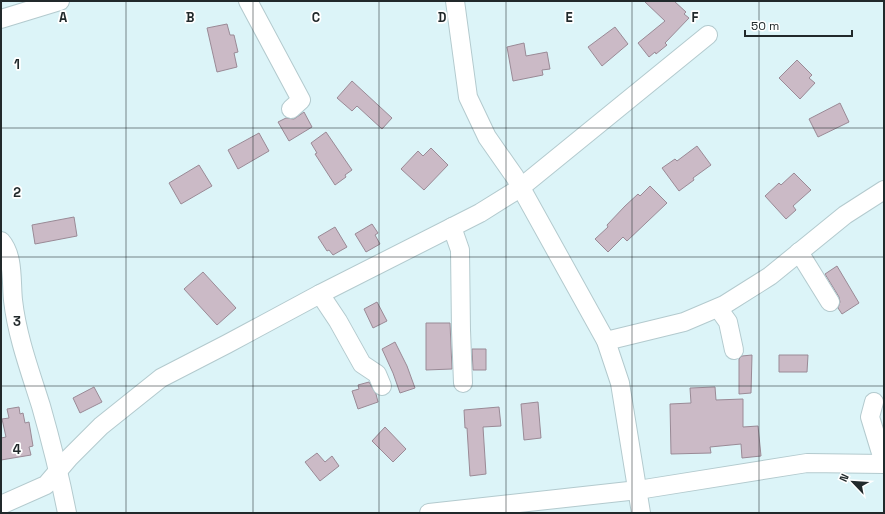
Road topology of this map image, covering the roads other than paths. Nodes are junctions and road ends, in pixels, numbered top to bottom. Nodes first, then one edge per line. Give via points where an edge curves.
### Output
1 (60, 1) edge
2 (248, 1) edge
3 (455, 1) edge
4 (28, 6) edge
5 (1, 19) edge
6 (708, 35) dead end
7 (291, 109) dead end
8 (520, 188) junction
9 (884, 190) edge
10 (452, 227) junction
11 (1, 241) edge
12 (799, 252) junction
13 (320, 294) junction
14 (830, 302) dead end
15 (718, 308) junction
16 (606, 341) junction
17 (734, 350) dead end
18 (463, 383) dead end
19 (382, 386) dead end
20 (874, 402) dead end
21 (884, 463) edge
22 (58, 471) junction
23 (638, 490) junction
24 (1, 505) edge
25 (67, 513) edge
26 (429, 513) edge
27 (641, 513) edge

1 - 4 street
2 - 7 street via 301,100
3 - 8 street via 468,97 487,137
4 - 5 street
6 - 8 street
8 - 10 street
8 - 16 street
9 - 12 street via 845,215
10 - 13 street
10 - 18 street via 460,250
11 - 22 street via 6,246 12,275 19,332
12 - 14 street
12 - 15 street via 770,276
13 - 19 street via 362,364 376,374
13 - 22 street via 161,378 101,426
15 - 16 street via 684,322
15 - 17 street via 728,322
16 - 23 street via 620,383
20 - 21 street via 870,417
21 - 23 street via 806,463
22 - 24 street via 46,485
22 - 25 street
23 - 26 street
23 - 27 street

